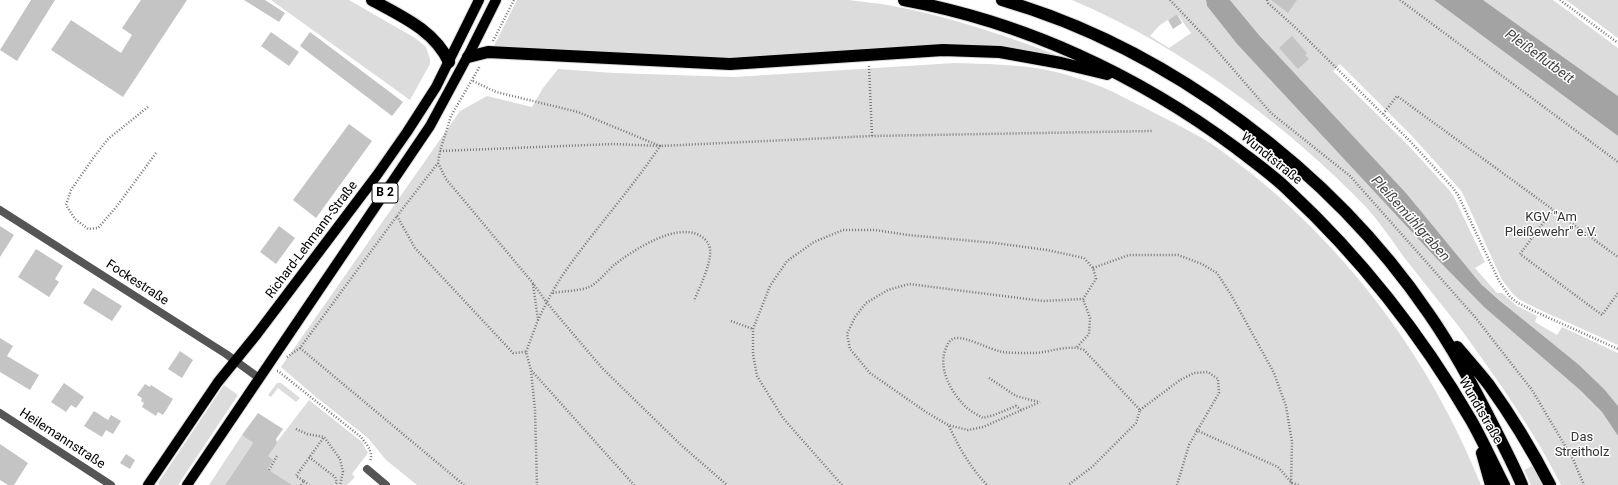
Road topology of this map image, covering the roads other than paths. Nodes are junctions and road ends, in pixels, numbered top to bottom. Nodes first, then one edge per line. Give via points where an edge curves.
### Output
1 (372, 0) edge
2 (479, 0) edge
3 (496, 0) edge
4 (904, 0) edge
5 (1002, 0) edge
6 (468, 57) junction
7 (449, 62) junction
8 (1128, 79) junction
9 (0, 210) edge
10 (1428, 313) junction
11 (236, 361) junction
12 (259, 378) junction
13 (0, 413) edge
14 (1473, 423) junction
15 (367, 470) road end
16 (111, 485) edge
17 (148, 485) edge
18 (186, 485) edge
19 (386, 485) edge
20 (1491, 485) edge
21 (1504, 485) edge
22 (1522, 485) edge
23 (1550, 485) edge

1 - 7 highway via 415,24 430,36
2 - 7 main road, Richard-Lehmann-Straße / B 2
3 - 6 main road, B 2
4 - 8 highway, Wundtstraße via 968,14 1029,34
5 - 10 highway, Wundtstraße via 1048,16 1126,50 1196,90 1260,135 1307,175 1354,221
6 - 8 highway via 488,52 730,64 943,50 1000,52
6 - 12 main road, B 2 via 430,126
7 - 11 main road, Richard-Lehmann-Straße / B 2 via 432,93 377,175
8 - 14 highway, Wundtstraße via 1207,127 1289,190 1330,231 1381,290 1435,362
9 - 11 street, Fockestraße
10 - 22 highway, Wundtstraße via 1475,388
10 - 23 highway via 1488,384 1531,450
11 - 12 street, Fockestraße
11 - 17 main road, Richard-Lehmann-Straße / B 2 via 218,382
12 - 18 main road, B 2
13 - 16 street, Heilemannstraße
14 - 20 highway
14 - 21 highway, Wundtstraße
15 - 19 street

